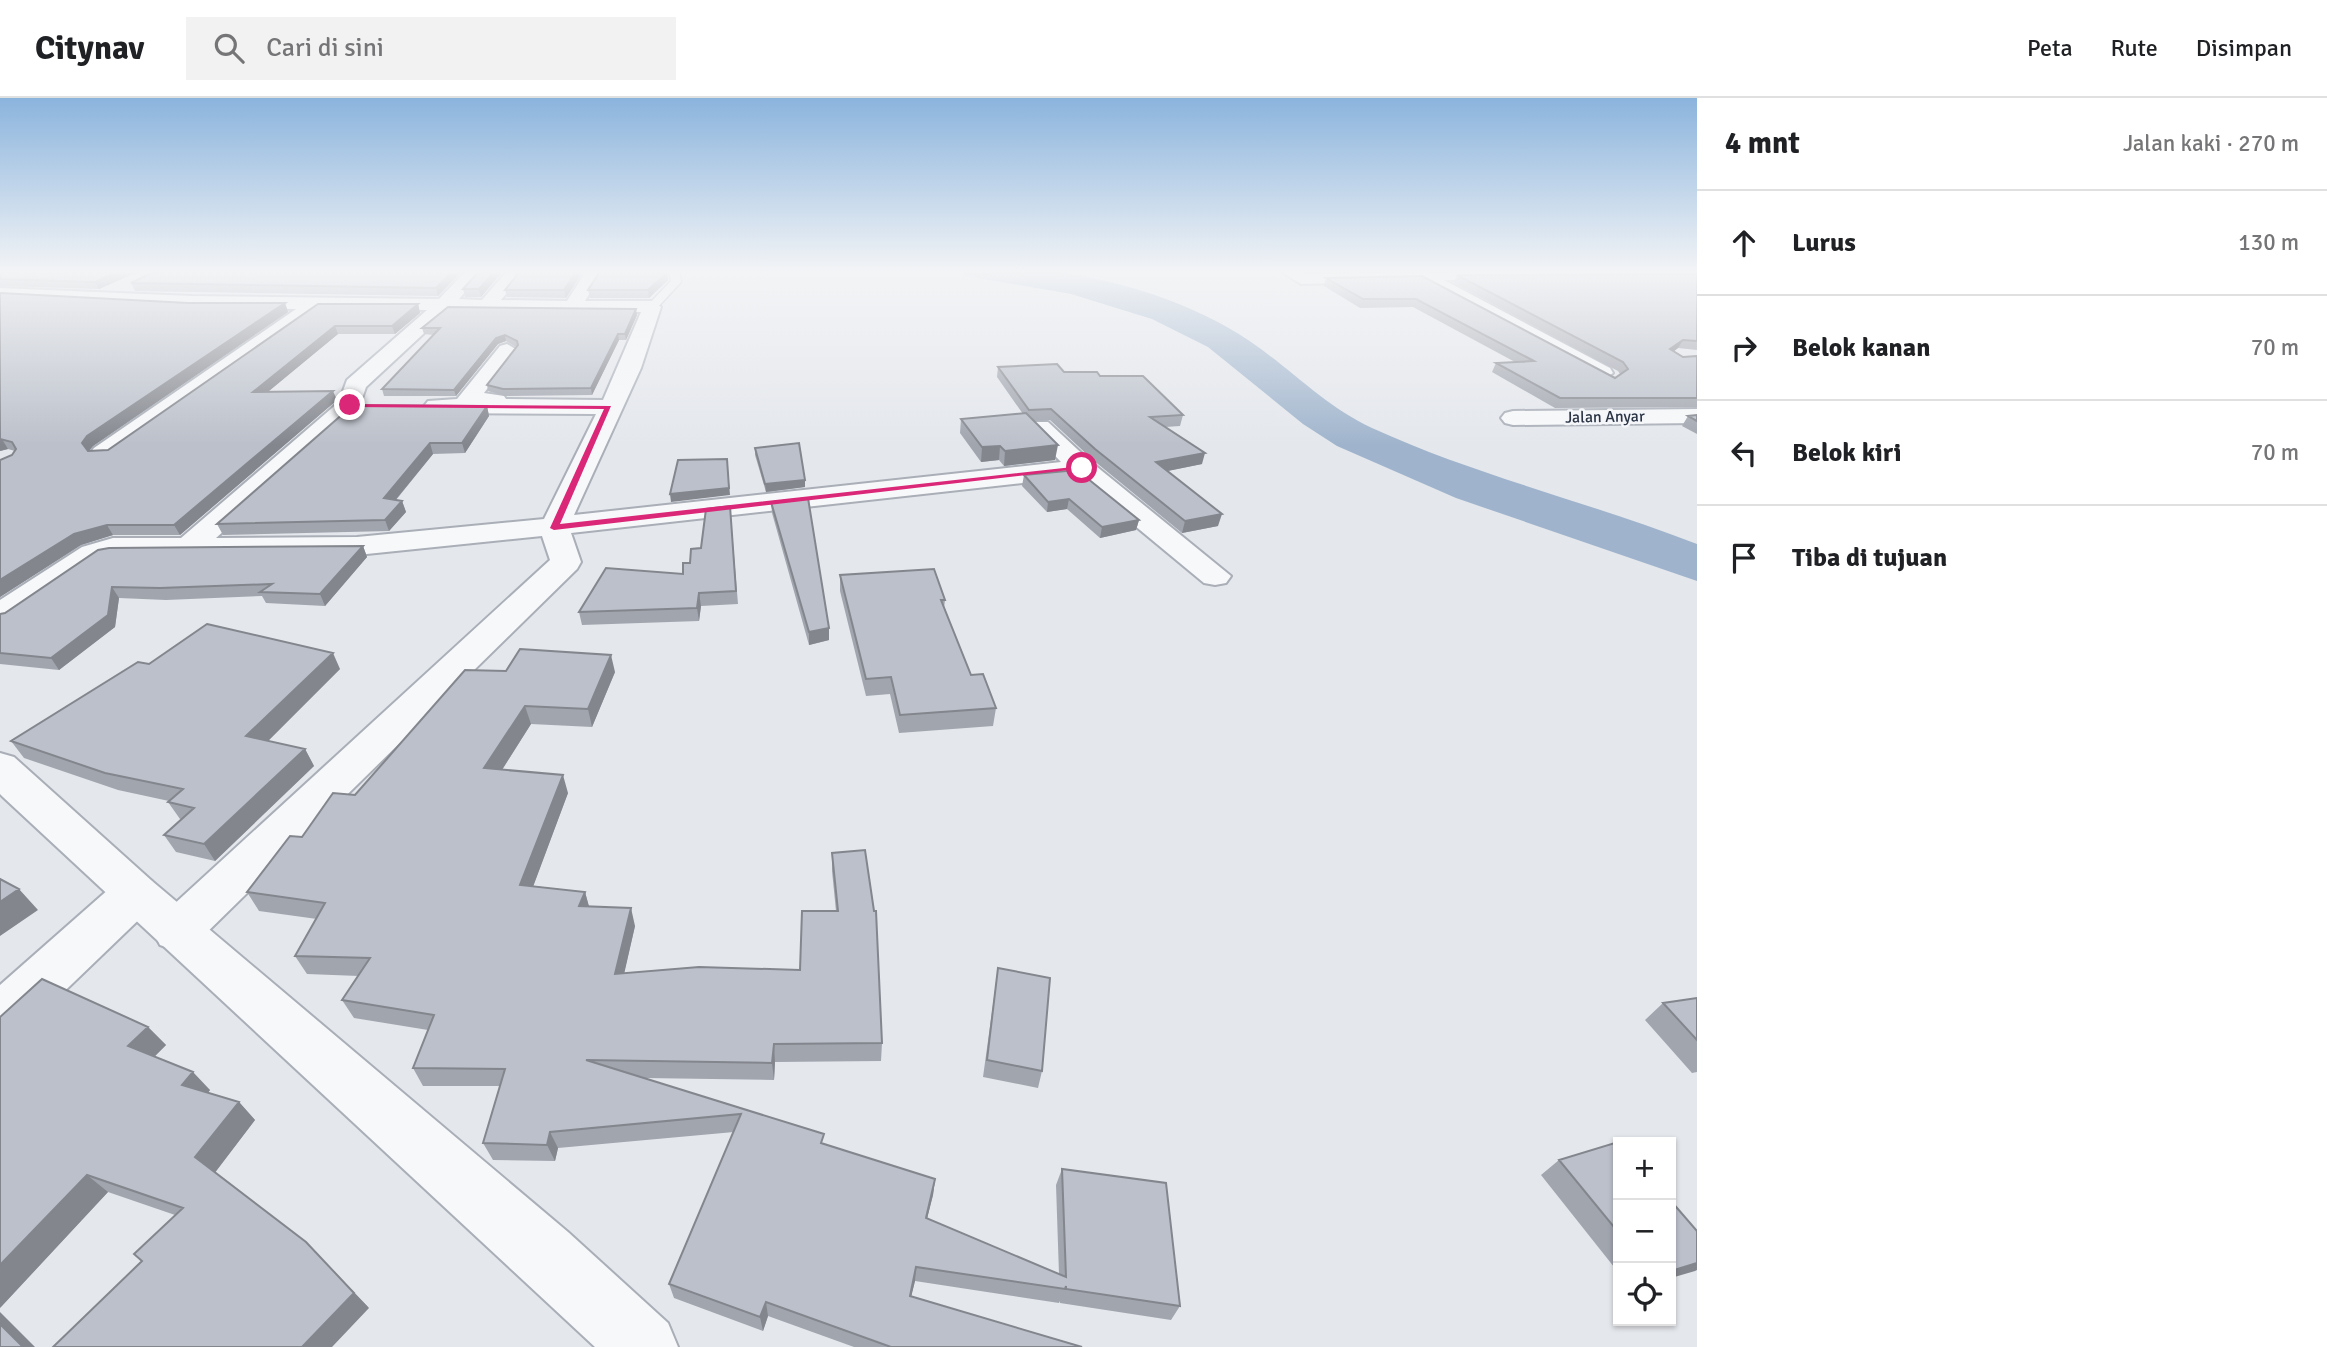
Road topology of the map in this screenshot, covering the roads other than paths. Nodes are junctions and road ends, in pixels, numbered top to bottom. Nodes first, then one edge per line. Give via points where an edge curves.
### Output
1 (280, 328) edge
2 (417, 328) edge
3 (644, 328) edge
4 (1519, 328) edge
5 (507, 349) edge
6 (1609, 378) edge
7 (610, 404) junction
8 (350, 405) junction
9 (377, 405) edge
10 (419, 406) edge
11 (1697, 416) edge
12 (1513, 418) dead end
13 (1039, 427) edge
14 (103, 453) edge
15 (1082, 468) junction
16 (632, 518) junction
17 (554, 528) junction
18 (188, 547) junction
19 (566, 562) junction
20 (1215, 576) dead end
21 (0, 615) edge
22 (6, 783) edge
23 (135, 894) junction
24 (177, 931) junction
25 (0, 1018) edge
26 (643, 1347) edge

1 - 14 street
2 - 8 street via 355,385
3 - 7 street
4 - 6 street
5 - 7 street via 469,400
7 - 10 street
7 - 17 street
8 - 9 street
8 - 18 street
11 - 12 street, Jalan Anyar
13 - 15 street
15 - 16 street
15 - 20 street
16 - 17 street
16 - 19 street
17 - 18 street via 357,545
17 - 19 street
18 - 21 street via 120,546 93,553
19 - 24 street
22 - 23 street
23 - 24 street
23 - 25 street
24 - 26 street

